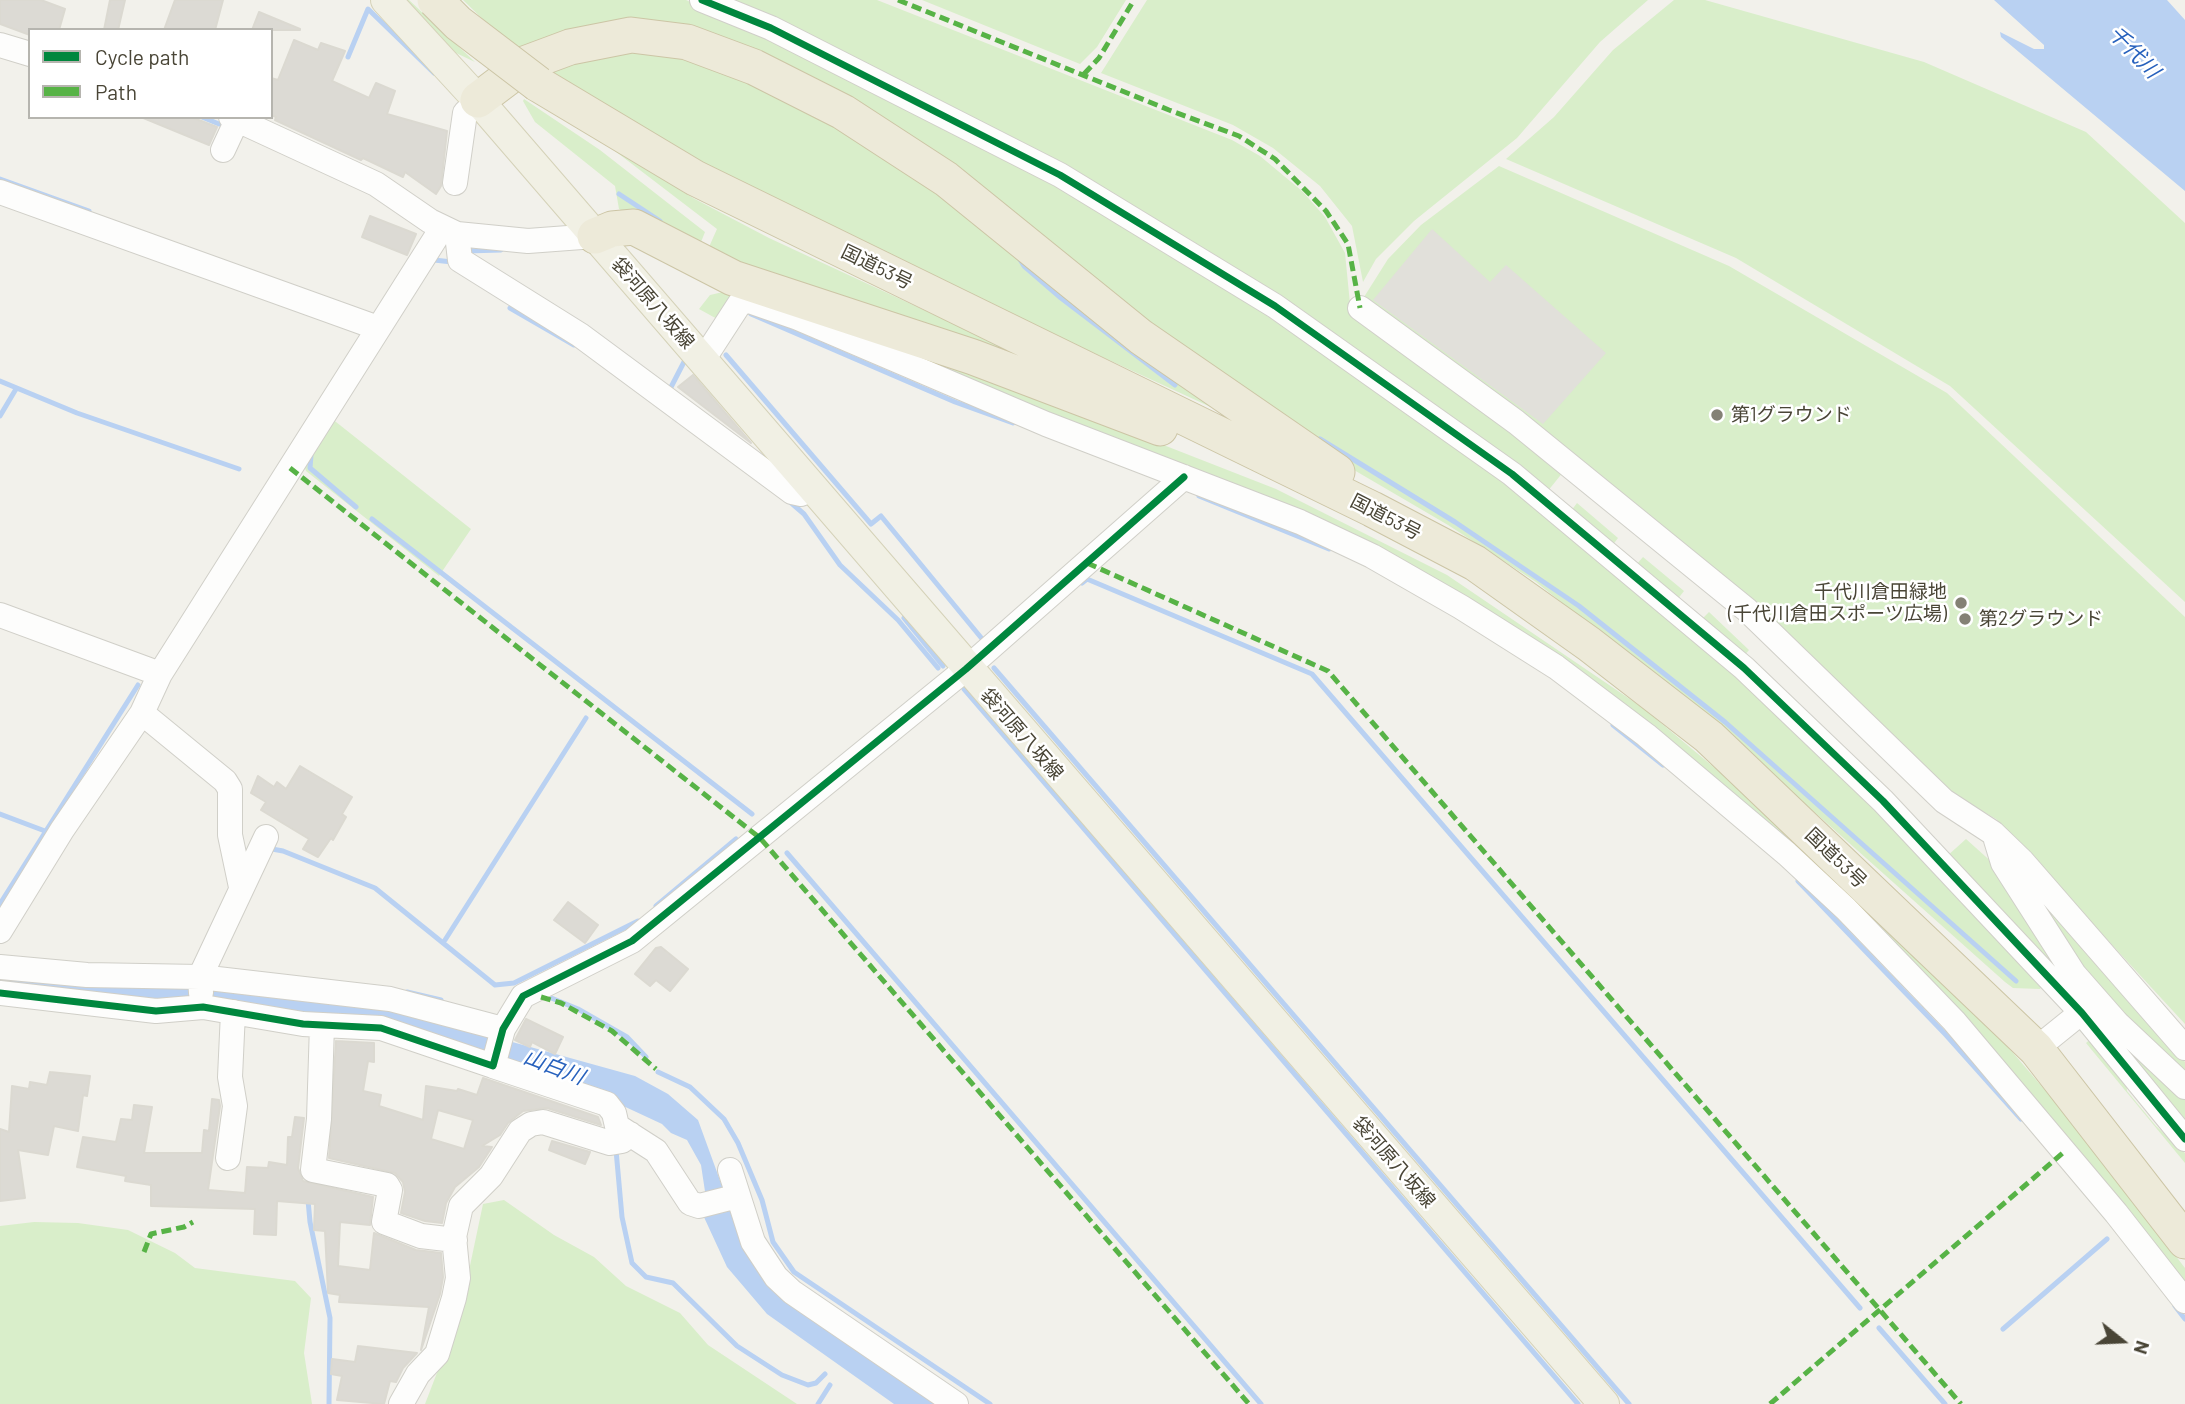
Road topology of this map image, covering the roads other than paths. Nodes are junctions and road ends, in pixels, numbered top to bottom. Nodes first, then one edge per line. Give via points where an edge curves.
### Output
1 (386, 0) edge
2 (435, 0) edge
3 (702, 0) edge
4 (0, 45) edge
5 (28, 53) edge
6 (478, 100) junction
7 (234, 119) edge
8 (236, 119) edge
9 (223, 150) dead end
10 (455, 183) dead end
11 (0, 191) edge
12 (449, 231) junction
13 (595, 236) junction
14 (1360, 308) dead end
15 (378, 328) junction
16 (703, 360) junction
17 (1184, 477) junction
18 (814, 489) junction
19 (1372, 509) junction
20 (1475, 562) junction
21 (0, 615) edge
22 (966, 669) junction
23 (160, 674) junction
24 (142, 713) junction
25 (1993, 833) junction
26 (266, 837) dead end
27 (241, 887) junction
28 (0, 931) edge
29 (0, 967) edge
30 (200, 977) junction
31 (0, 993) edge
32 (2089, 1006) junction
33 (203, 1007) junction
34 (233, 1012) junction
35 (322, 1025) junction
36 (503, 1030) junction
37 (2185, 1048) edge
38 (2036, 1049) junction
39 (493, 1066) junction
40 (2185, 1087) edge
41 (630, 1134) junction
42 (2185, 1139) edge
43 (228, 1158) dead end
44 (730, 1170) dead end
45 (738, 1196) junction
46 (455, 1240) junction
47 (2185, 1241) edge
48 (2185, 1301) edge
49 (401, 1404) edge
50 (956, 1404) edge
51 (1604, 1404) edge

1 - 6 main road, 袋河原八坂線
2 - 19 highway, 国道53号, bridge via 538,83 695,178
3 - 32 street via 771,28 1060,175 1275,306 1490,458 1744,668
4 - 5 street
6 - 10 street via 465,113
6 - 13 main road, 袋河原八坂線
6 - 20 highway via 527,63 570,47 631,35 687,43 754,67 843,112 946,179 1140,337
7 - 9 street
8 - 12 street via 376,184
11 - 15 street
12 - 13 street via 527,241
12 - 15 street
12 - 18 street via 460,260 580,335 792,492
13 - 16 main road, 袋河原八坂線
13 - 19 highway via 634,227 733,278 974,357
14 - 25 street via 1621,504 1747,610 1944,801
15 - 23 street
16 - 17 street via 740,303 749,301
16 - 18 main road, 袋河原八坂線
17 - 22 street
17 - 48 street via 1372,556 1556,667 1646,735 1806,873 1954,1021
18 - 22 main road, 袋河原八坂線
19 - 20 highway, 国道53号
20 - 38 highway, 国道53号 via 1709,737
21 - 23 street
22 - 36 street via 632,942 523,996
22 - 51 main road, 袋河原八坂線
23 - 24 street
24 - 27 street via 230,789 230,835
24 - 28 street
25 - 32 street via 2003,863 2074,974
25 - 37 street via 2095,941
26 - 27 street
27 - 30 street
29 - 30 street via 87,975
30 - 33 street
30 - 36 street via 390,999
31 - 33 street via 156,1011
32 - 38 street
32 - 40 street via 2117,1023
32 - 42 street
33 - 34 street
34 - 35 street
34 - 43 street via 230,1077 235,1106
35 - 39 street via 382,1028
35 - 46 street via 313,1170 387,1185 384,1223 421,1236
36 - 39 street
38 - 47 highway, 国道53号
39 - 41 street via 607,1104 617,1126
41 - 45 street via 656,1151 690,1203 699,1206
41 - 46 street via 610,1143 543,1122 531,1124 520,1131 491,1177 461,1206
44 - 45 street
45 - 50 street via 753,1242 776,1278
46 - 49 street via 457,1284 437,1354 418,1374

